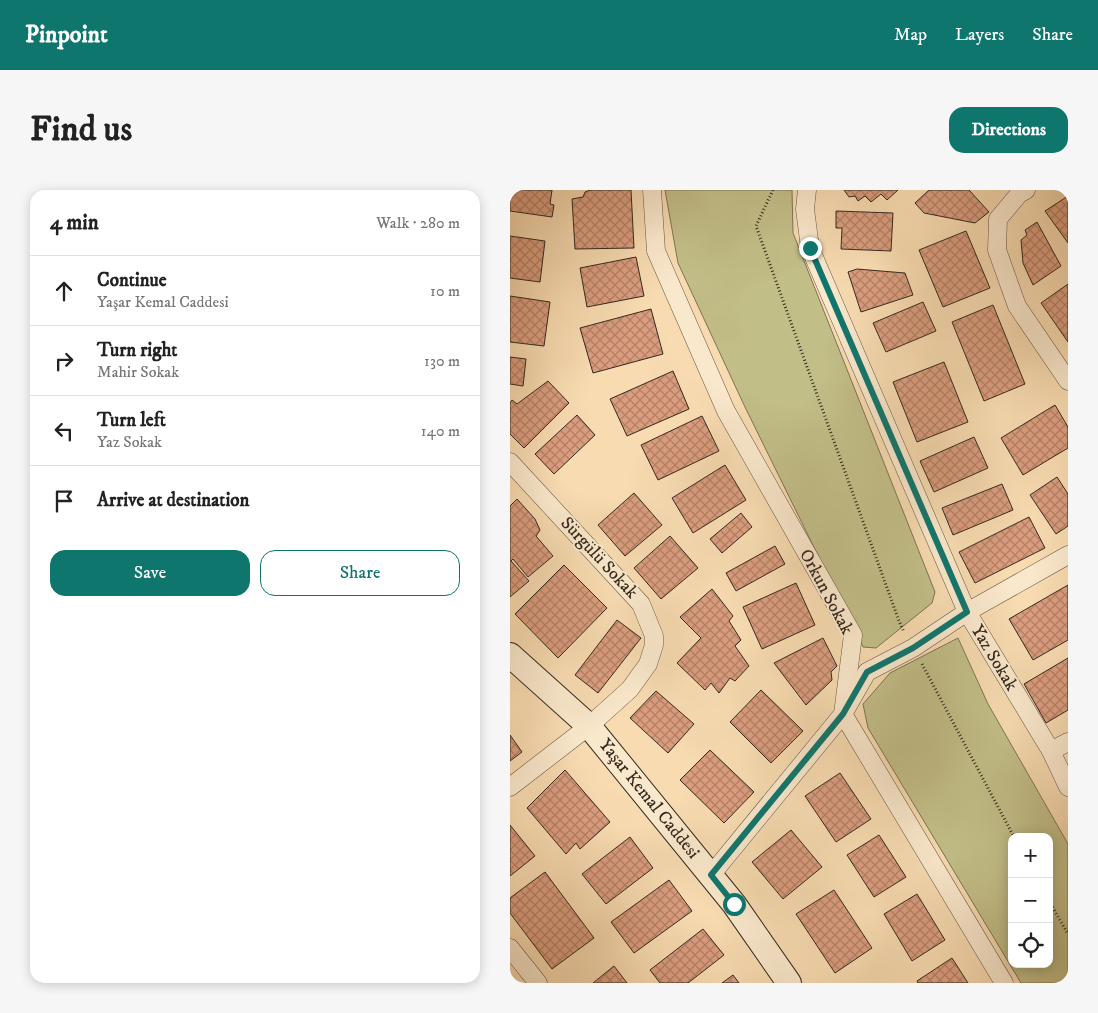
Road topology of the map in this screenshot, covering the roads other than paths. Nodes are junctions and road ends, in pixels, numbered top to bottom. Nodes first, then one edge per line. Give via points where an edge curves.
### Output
1 (652, 190) edge
2 (807, 190) edge
3 (1026, 190) edge
4 (1068, 381) edge
5 (510, 462) edge
6 (1068, 555) edge
7 (967, 612) junction
8 (510, 655) edge
9 (843, 714) junction
10 (589, 726) junction
11 (1068, 742) edge
12 (1050, 751) junction
13 (510, 787) edge
14 (1068, 787) edge
15 (711, 875) junction
16 (510, 948) edge
17 (538, 983) edge
18 (789, 983) edge
19 (1004, 983) edge

1 - 9 street, Orkun Sokak via 656,251 726,412 852,635
2 - 7 street, Yaz Sokak via 805,209 810,248
3 - 4 street via 998,219 997,250 1017,306
5 - 10 street, Sürgülü Sokak via 641,604 654,636 648,664 630,689
6 - 7 street
7 - 9 street via 913,648 867,672
7 - 12 street, Yaz Sokak
8 - 10 street, Yaşar Kemal Caddesi
9 - 15 street
9 - 19 street
10 - 13 street, Sürgülü Sokak
10 - 15 street, Yaşar Kemal Caddesi
11 - 12 street
12 - 14 street, Yaz Sokak
15 - 18 street, Yaşar Kemal Caddesi
16 - 17 street

